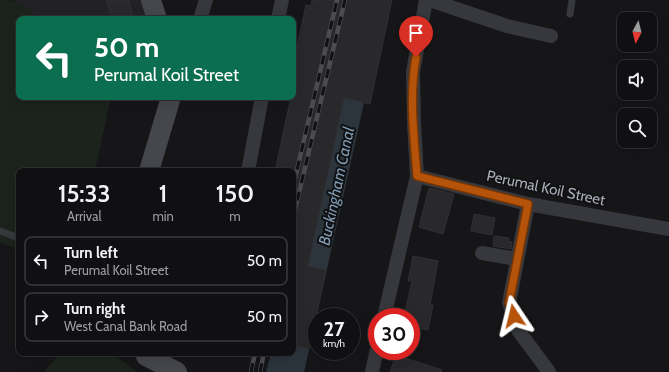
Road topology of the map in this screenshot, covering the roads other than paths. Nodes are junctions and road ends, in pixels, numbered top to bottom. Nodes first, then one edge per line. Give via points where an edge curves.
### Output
1 (151, 0) edge
2 (206, 0) edge
3 (282, 0) edge
4 (426, 0) edge
5 (430, 0) edge
6 (572, 0) edge
7 (570, 14) dead end
8 (156, 16) edge
9 (201, 16) edge
10 (279, 16) edge
11 (551, 36) dead end
12 (170, 100) edge
13 (261, 100) edge
14 (152, 168) edge
15 (249, 168) edge
16 (417, 176) junction
17 (528, 204) junction
18 (669, 229) edge
19 (0, 231) edge
20 (16, 237) edge
21 (482, 253) dead end
22 (517, 259) junction
23 (386, 308) edge
24 (146, 356) edge
25 (374, 360) edge
26 (177, 372) edge
27 (372, 372) edge
28 (549, 372) edge

1 - 8 street
2 - 9 street
3 - 10 street
4 - 16 street via 413,72
5 - 11 street via 507,26
6 - 7 lane
12 - 14 street
13 - 15 street
16 - 17 street, Perumal Koil Street
16 - 23 street
17 - 18 street, Perumal Koil Street
17 - 22 street
19 - 20 lane
21 - 22 street
22 - 28 street via 509,303 518,330
24 - 26 street
25 - 27 street

